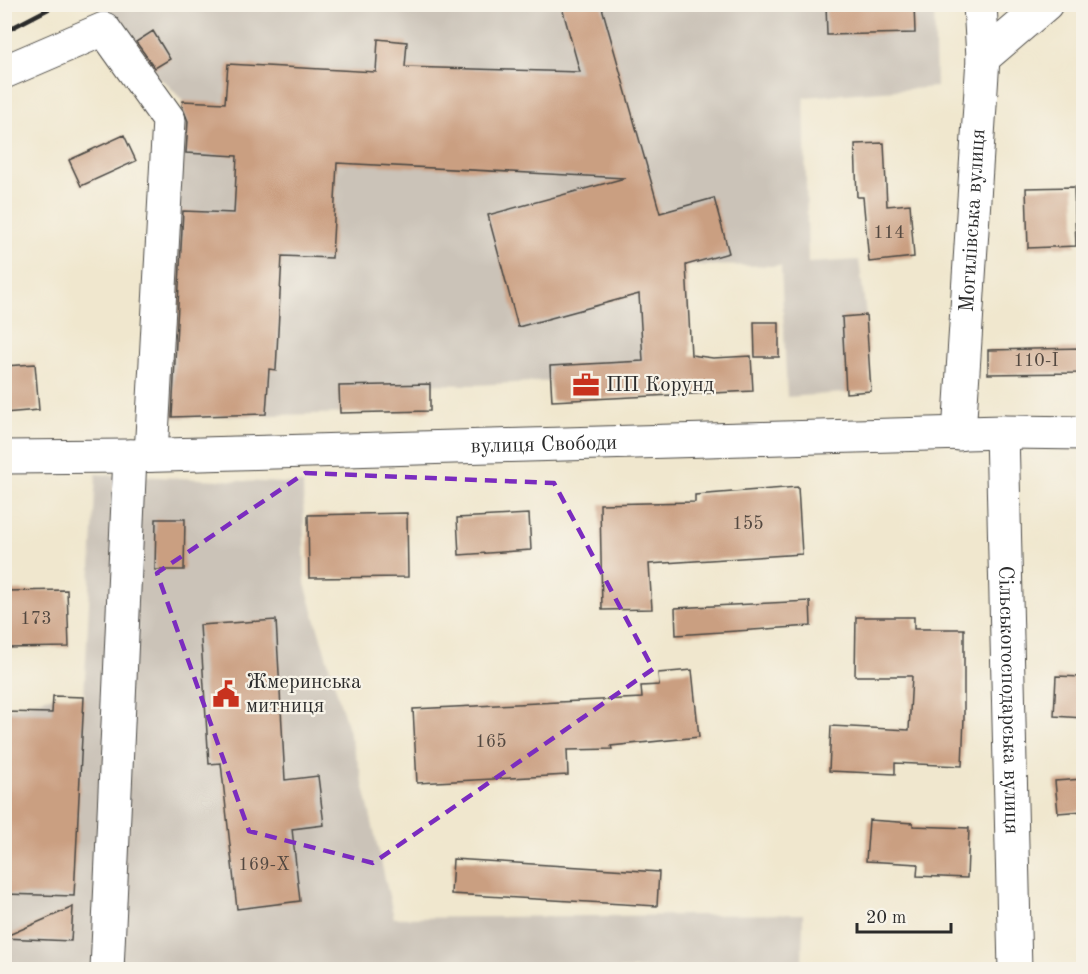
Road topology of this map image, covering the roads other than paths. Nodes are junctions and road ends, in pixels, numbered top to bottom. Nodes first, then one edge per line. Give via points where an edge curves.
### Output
1 (980, 4) edge
2 (1046, 4) edge
3 (983, 58) junction
4 (4, 72) edge
5 (1002, 432) junction
6 (1083, 433) edge
7 (959, 434) junction
8 (141, 456) junction
9 (4, 457) edge
10 (106, 969) edge
11 (1015, 969) edge

1 - 3 street, Могилівська вулиця
2 - 3 street
3 - 7 street, Могилівська вулиця
4 - 8 street via 104,28 169,120
5 - 6 street, вулиця Свободи
5 - 7 street, вулиця Свободи
5 - 11 street, Сільськогосподарська вулиця
7 - 8 street, вулиця Свободи
8 - 9 street, вулиця Свободи
8 - 10 street

